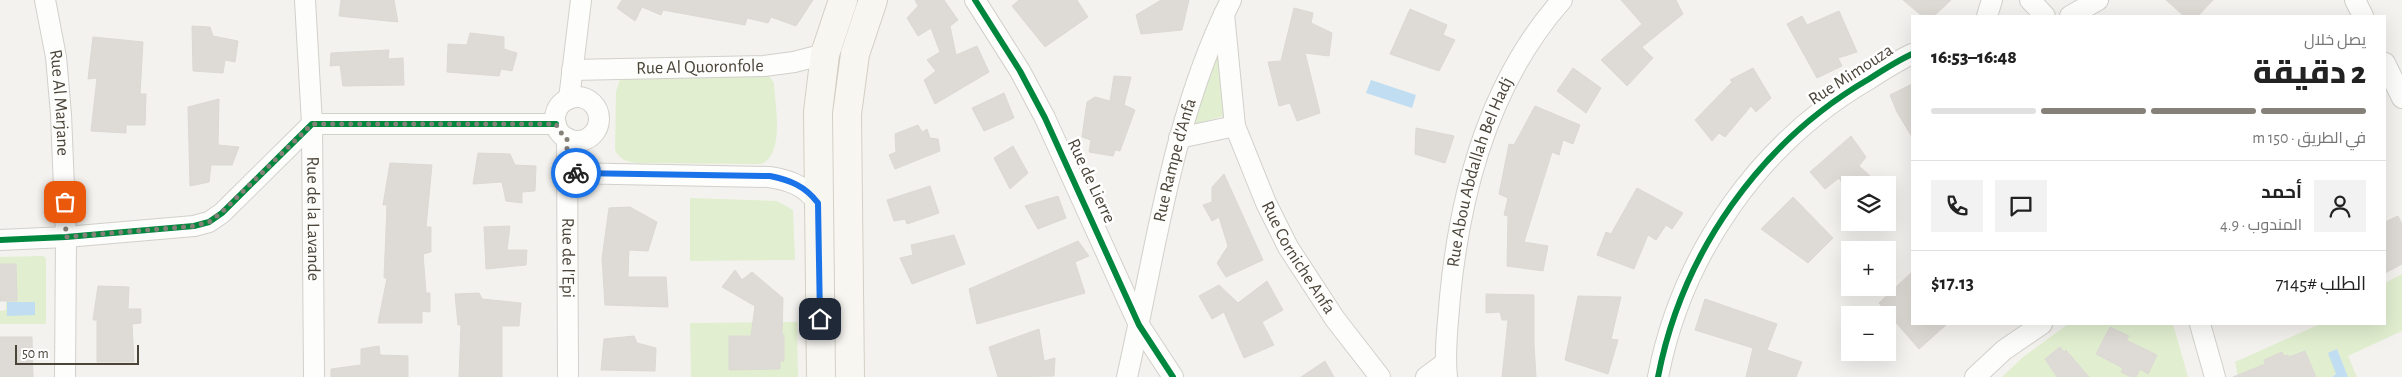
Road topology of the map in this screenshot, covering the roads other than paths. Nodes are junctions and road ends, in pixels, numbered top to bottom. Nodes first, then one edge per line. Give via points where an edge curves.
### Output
1 (45, 0) edge
2 (305, 0) edge
3 (581, 0) edge
4 (843, 0) edge
5 (873, 0) edge
6 (975, 0) edge
7 (1562, 0) edge
8 (1992, 0) edge
9 (2030, 0) edge
10 (2098, 0) edge
11 (2355, 0) edge
12 (1227, 7) edge
13 (1987, 15) edge
14 (2044, 15) edge
15 (2072, 15) edge
16 (2362, 15) edge
17 (825, 54) junction
18 (1911, 55) edge
19 (2386, 65) edge
20 (572, 70) junction
21 (2402, 98) edge
22 (569, 99) junction
23 (312, 124) junction
24 (1236, 126) junction
25 (561, 131) junction
26 (1179, 138) junction
27 (567, 173) junction
28 (818, 203) junction
29 (66, 237) junction
30 (0, 240) edge
31 (1139, 325) junction
32 (2041, 325) edge
33 (2200, 325) edge
34 (1446, 370) edge
35 (65, 377) edge
36 (314, 377) edge
37 (568, 377) edge
38 (821, 377) edge
39 (850, 377) edge
40 (1127, 377) edge
41 (1173, 377) edge
42 (1380, 377) edge
43 (1426, 377) edge
44 (1658, 377) edge
45 (1975, 377) edge
46 (2215, 377) edge

1 - 29 street, Rue Al Marjane via 62,114
2 - 23 street, Rue de la Lavande
3 - 20 street
4 - 17 main road
5 - 39 main road via 855,54 848,114 846,191
6 - 31 street, Rue de Lierre via 1045,118
7 - 34 street, Rue Abou Abdallah Bel Hadj via 1519,58 1477,156 1463,202 1455,252
8 - 13 street
9 - 14 street
10 - 15 street
11 - 16 street
12 - 24 street, Rue Corniche Anfa
12 - 26 street, Rue Rampe d'Anfa via 1199,74
17 - 20 street, Rue Al Quoronfole via 764,66
17 - 28 main road via 818,112
18 - 44 street, Rue Mimouza via 1812,118 1746,185 1687,282 1668,335
19 - 21 street
20 - 22 street
22 - 25 street via 558,109
22 - 25 street via 591,102 599,122 597,130 585,140 578,141
23 - 25 street
23 - 29 street via 209,222
23 - 36 street, Rue de la Lavande
24 - 26 street
24 - 42 street, Rue Corniche Anfa via 1266,203 1288,247
25 - 27 street, Rue de l'Epi
26 - 31 street, Rue Rampe d'Anfa
27 - 28 street via 770,176 798,185
27 - 37 street, Rue de l'Epi
28 - 38 main road
29 - 30 street
29 - 35 street, Rue Al Marjane
31 - 40 street, Rue Rampe d'Anfa
31 - 41 street, Rue de Lierre
32 - 45 street via 2004,350
33 - 46 street
34 - 43 street, Rue Abou Abdallah Bel Hadj

